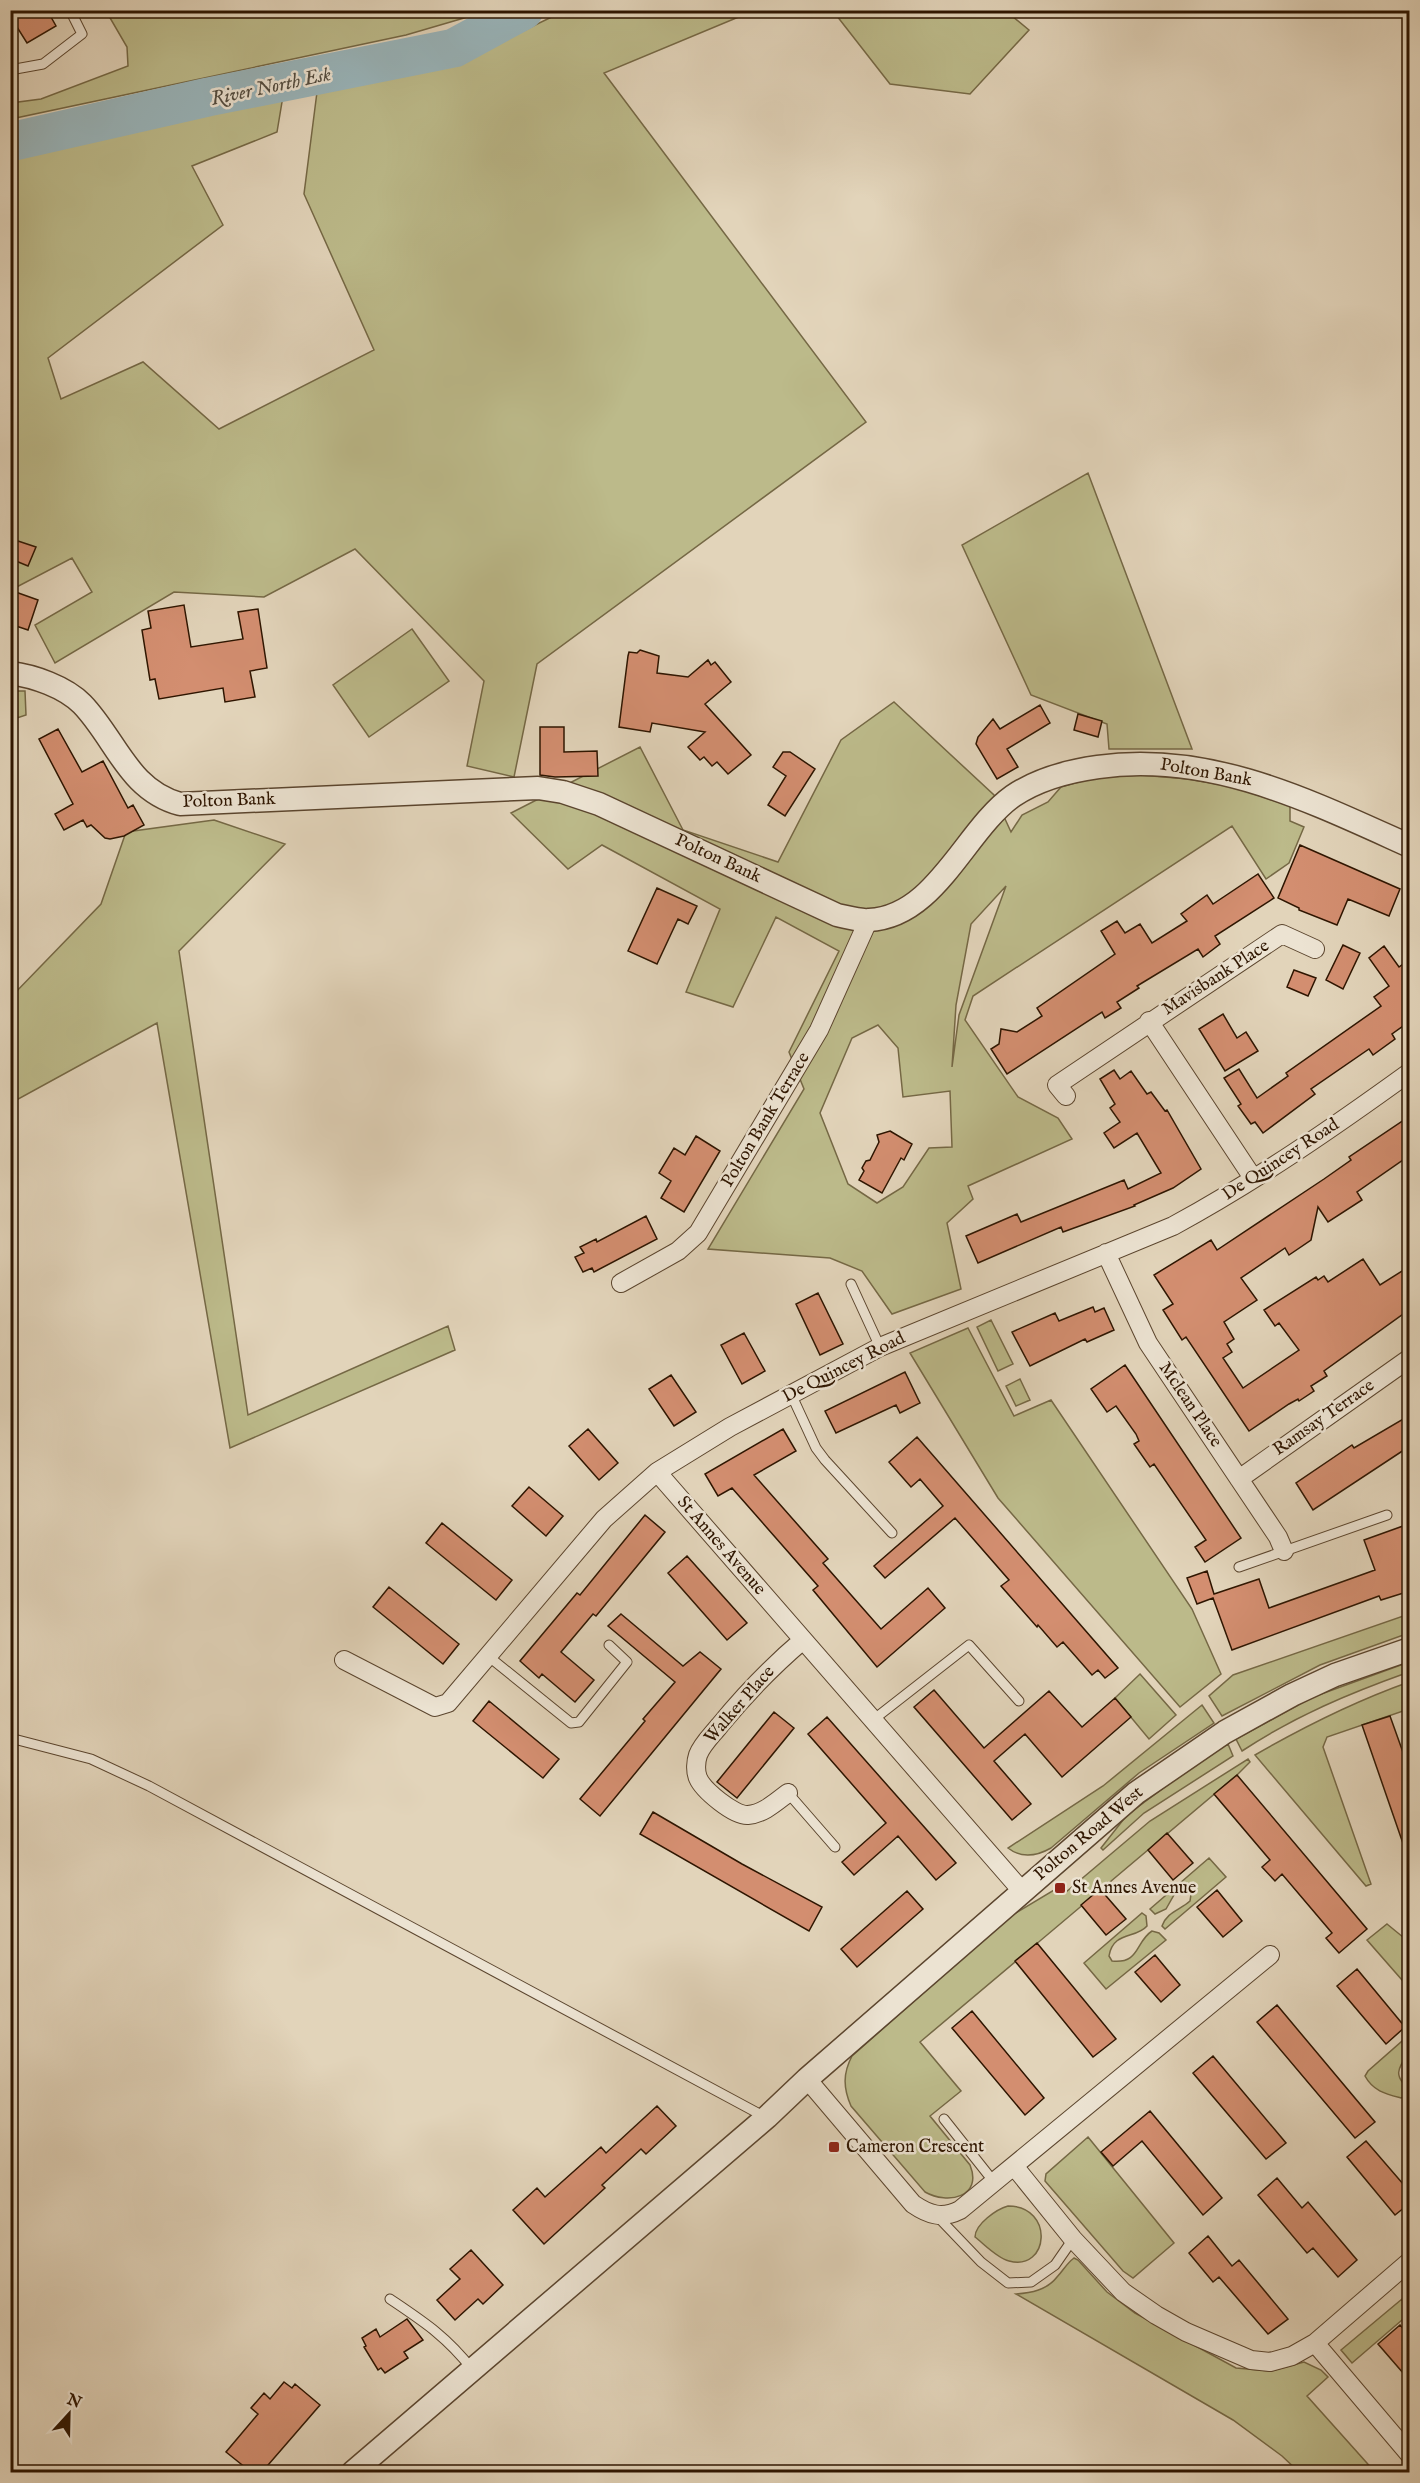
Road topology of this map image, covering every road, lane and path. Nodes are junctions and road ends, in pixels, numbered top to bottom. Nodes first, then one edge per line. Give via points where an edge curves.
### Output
1 (70, 10) edge
2 (10, 70) edge
3 (10, 673) edge
4 (1410, 846) edge
5 (868, 921) junction
6 (1315, 950) dead end
7 (1149, 1021) junction
8 (1410, 1072) edge
9 (1066, 1096) dead end
10 (1253, 1178) junction
11 (1106, 1253) junction
12 (621, 1283) dead end
13 (851, 1284) dead end
14 (880, 1347) junction
15 (1410, 1358) edge
16 (791, 1394) junction
17 (657, 1472) junction
18 (1239, 1479) junction
19 (1387, 1515) dead end
20 (892, 1533) dead end
21 (1284, 1551) junction
22 (1239, 1568) dead end
23 (803, 1640) junction
24 (609, 1645) dead end
25 (1410, 1649) edge
26 (488, 1656) junction
27 (344, 1660) dead end
28 (1019, 1701) dead end
29 (873, 1720) junction
30 (10, 1738) edge
31 (788, 1793) joint
32 (835, 1847) dead end
33 (1022, 1892) junction
34 (1270, 1954) dead end
35 (807, 2079) junction
36 (767, 2117) junction
37 (944, 2119) dead end
38 (1014, 2166) junction
39 (994, 2182) junction
40 (937, 2216) junction
41 (1073, 2239) junction
42 (1410, 2261) edge
43 (390, 2299) dead end
44 (1315, 2343) junction
45 (473, 2370) junction
46 (1410, 2455) edge
47 (353, 2472) edge

1 - 2 lane via 82,34 43,64
3 - 5 street, Polton Bank via 36,678 81,704 136,778 163,800 180,804 538,788 563,792 599,804 837,915
4 - 5 street, Polton Bank via 1257,782 1161,763 1115,764 1074,770 1012,797 936,885 899,913
5 - 12 street, Polton Bank Terrace via 819,1030 698,1233 678,1251
6 - 7 street, Mavisbank Place via 1282,934
7 - 9 street, Mavisbank Place via 1057,1085
7 - 10 street, Mavisbank Place
8 - 10 street, De Quincey Road
10 - 11 street, De Quincey Road via 1173,1226
11 - 14 street, De Quincey Road
11 - 18 street, Mclean Place via 1148,1342
13 - 14 lane
14 - 16 street, De Quincey Road
15 - 18 street, Ramsay Terrace
16 - 17 street, De Quincey Road
16 - 20 lane via 816,1448
17 - 23 street, St Annes Avenue
17 - 26 street, De Quincey Road via 604,1519
18 - 21 street, Mclean Place
19 - 21 lane
21 - 22 lane
23 - 29 street, St Annes Avenue
23 - 31 street, Walker Place via 756,1682 709,1738 696,1765 703,1787 733,1812 747,1815 762,1810
24 - 26 lane via 627,1662 579,1722 571,1723
25 - 33 street, Polton Road West via 1335,1675 1225,1732 1136,1793
26 - 27 street, De Quincey Road via 448,1703 435,1707
28 - 29 lane via 969,1645
29 - 33 street, St Annes Avenue
30 - 36 lane via 91,1759 149,1786
31 - 32 lane
33 - 35 street, Polton Road West
34 - 38 street
35 - 36 street, Polton Road West
35 - 40 street via 913,2204
36 - 45 street, Polton Road West
37 - 39 lane
38 - 39 street
38 - 41 street
39 - 40 street via 960,2210
40 - 41 lane via 981,2262 1008,2283 1031,2282 1055,2265
41 - 44 street via 1123,2292 1156,2315 1217,2347 1251,2361 1270,2362 1292,2356
42 - 44 street
43 - 45 lane via 436,2329
44 - 46 street
45 - 47 street, Polton Road West

